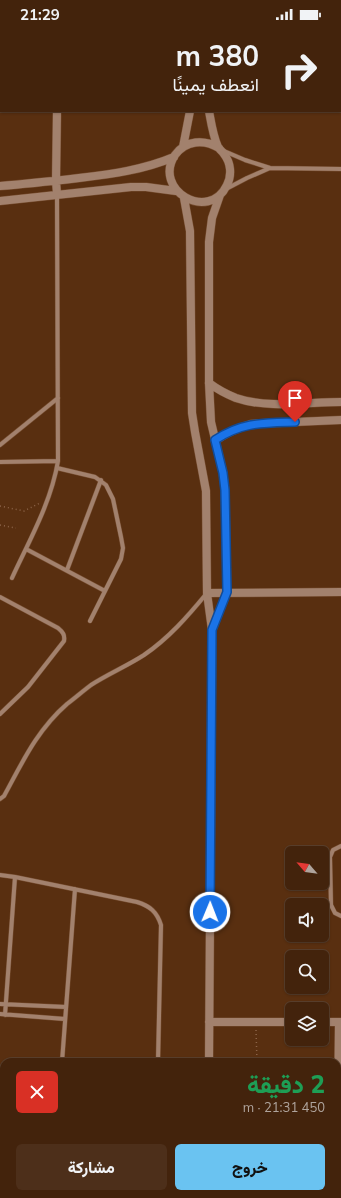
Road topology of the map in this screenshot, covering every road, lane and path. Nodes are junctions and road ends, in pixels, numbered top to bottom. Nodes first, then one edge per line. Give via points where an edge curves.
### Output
1 (56, 112) edge
2 (190, 112) edge
3 (209, 112) edge
4 (183, 148) junction
5 (220, 149) junction
6 (174, 157) junction
7 (270, 168) junction
8 (341, 169) edge
9 (56, 181) junction
10 (0, 186) edge
11 (176, 191) junction
12 (222, 193) junction
13 (57, 194) junction
14 (184, 198) junction
15 (0, 201) edge
16 (208, 383) junction
17 (58, 398) junction
18 (341, 402) edge
19 (341, 420) edge
20 (215, 440) junction
21 (0, 445) edge
22 (58, 461) junction
23 (0, 462) edge
24 (57, 468) junction
25 (101, 480) junction
26 (47, 500) junction
27 (0, 506) edge
28 (0, 525) edge
29 (16, 528) dead end
30 (26, 549) junction
31 (67, 570) junction
32 (12, 578) dead end
33 (106, 591) junction
34 (227, 592) junction
35 (341, 592) edge
36 (207, 593) junction
37 (0, 597) edge
38 (90, 621) dead end
39 (212, 630) junction
40 (0, 714) edge
41 (0, 799) edge
42 (341, 846) edge
43 (0, 875) edge
44 (15, 877) junction
45 (75, 889) junction
46 (341, 916) edge
47 (0, 1004) edge
48 (6, 1004) junction
49 (66, 1007) junction
50 (0, 1014) edge
51 (5, 1015) junction
52 (65, 1019) junction
53 (209, 1022) junction
54 (256, 1022) junction
55 (285, 1022) edge
56 (329, 1022) edge
57 (340, 1022) edge
58 (62, 1058) edge
59 (158, 1058) edge
60 (209, 1058) edge
61 (257, 1058) edge
62 (339, 1058) edge

1 - 9 street
2 - 4 street
3 - 5 street
4 - 5 street via 188,144 201,142
4 - 6 street
5 - 7 lane
5 - 12 street via 228,160 230,172 230,179
6 - 9 street via 129,172
6 - 11 street via 170,170
7 - 8 lane
7 - 12 lane
9 - 10 street
9 - 13 street
11 - 13 street via 131,187
11 - 14 street
12 - 14 street via 202,202
12 - 16 street via 212,218 209,242
13 - 15 street
13 - 17 lane
14 - 36 street via 190,231 192,413 206,491
16 - 18 street via 236,398 250,402
16 - 20 street
17 - 21 lane
17 - 22 lane
19 - 20 street via 251,424
20 - 34 street via 225,490
22 - 23 lane
22 - 24 lane
24 - 25 lane via 96,476
24 - 26 lane
25 - 31 lane
25 - 33 lane via 113,499 123,548 121,559
26 - 27 path via 24,511
26 - 30 lane
28 - 29 path
30 - 31 lane
30 - 32 lane
31 - 33 lane
33 - 38 lane
34 - 35 street
34 - 36 street
34 - 39 street
36 - 39 street
36 - 41 lane via 167,637 144,655 91,685 66,705 44,728
37 - 40 lane via 58,628 62,631 64,642 28,687
39 - 53 street
42 - 46 lane via 333,850 330,857 331,905 335,913
43 - 44 lane
44 - 45 lane
44 - 48 lane
45 - 49 lane
45 - 59 lane via 145,904 158,916 161,924
47 - 48 lane
48 - 49 lane
48 - 51 lane
49 - 52 lane
50 - 51 lane
51 - 52 lane
52 - 58 lane
53 - 54 street
53 - 60 street
54 - 55 street
54 - 61 path
56 - 57 street
57 - 62 street

